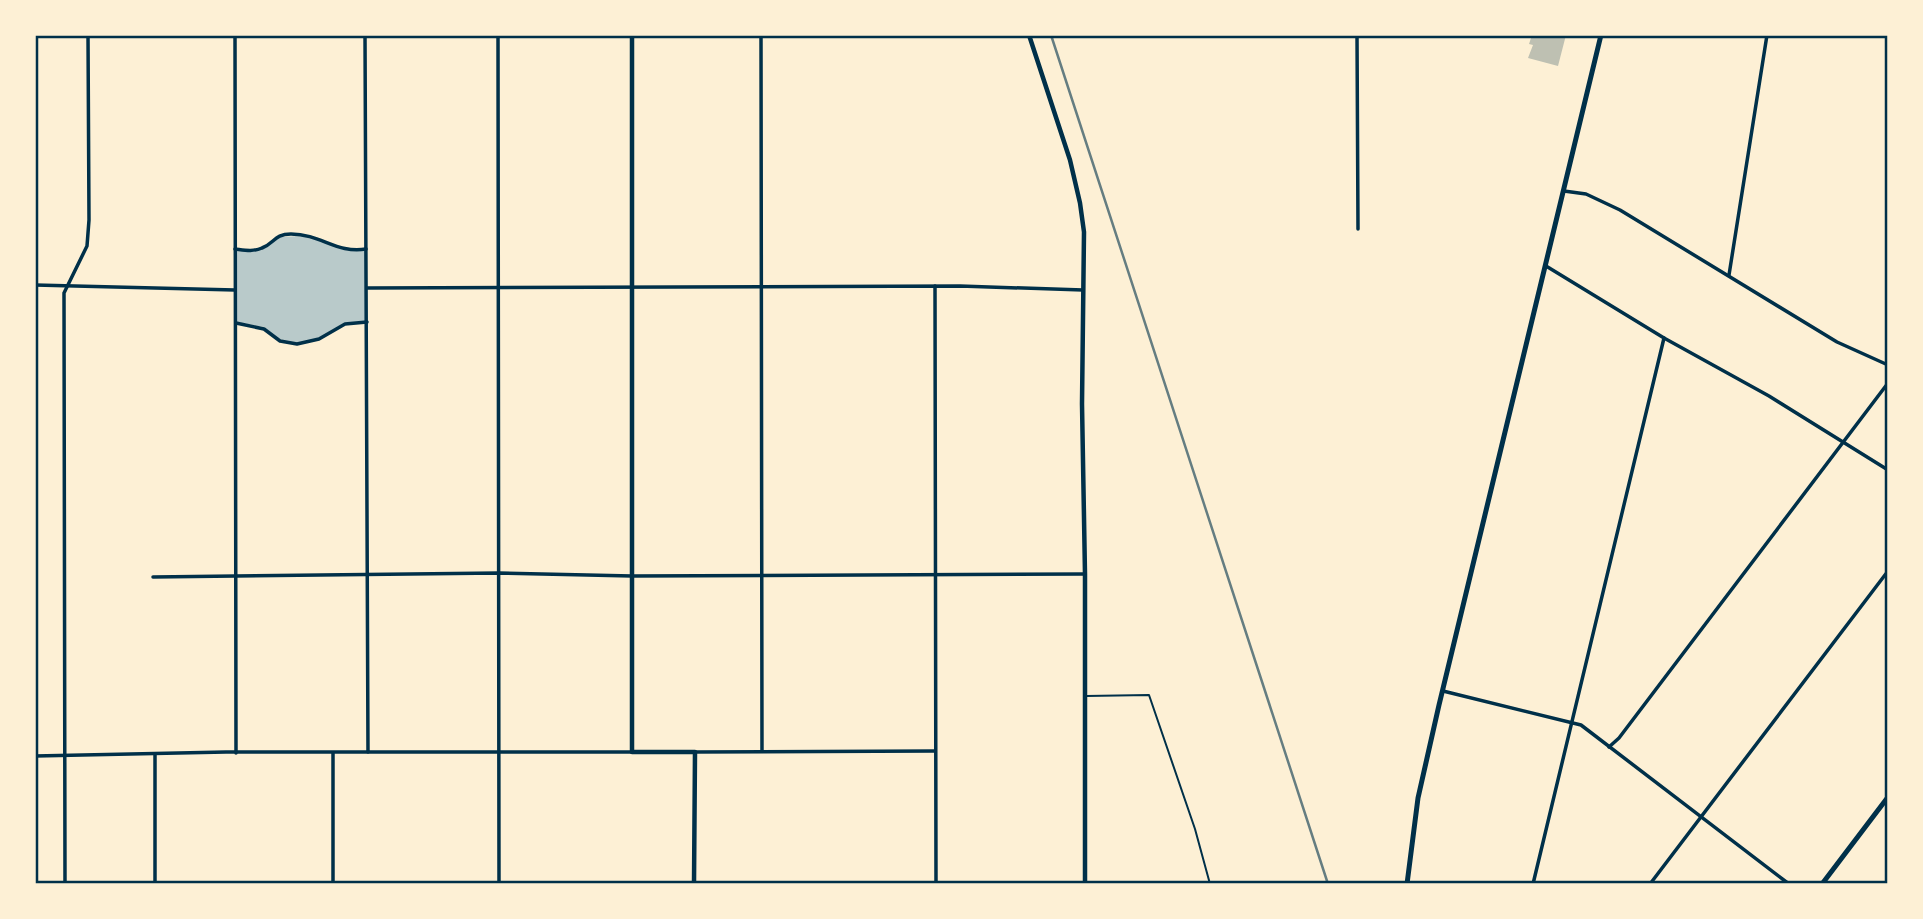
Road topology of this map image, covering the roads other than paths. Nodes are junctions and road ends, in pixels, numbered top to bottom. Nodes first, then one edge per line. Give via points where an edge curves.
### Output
1 (88, 35) edge
2 (235, 35) edge
3 (365, 35) edge
4 (498, 35) edge
5 (632, 35) edge
6 (761, 35) edge
7 (1029, 35) edge
8 (1357, 35) edge
9 (1601, 35) edge
10 (1767, 35) edge
11 (1562, 190) junction
12 (1358, 229) dead end
13 (235, 249) junction
14 (366, 249) junction
15 (1544, 265) junction
16 (1729, 275) junction
17 (67, 284) junction
18 (35, 285) edge
19 (934, 286) junction
20 (762, 287) junction
21 (367, 288) junction
22 (499, 288) junction
23 (632, 288) junction
24 (235, 289) junction
25 (1083, 290) junction
26 (367, 322) junction
27 (235, 323) junction
28 (1664, 338) junction
29 (1888, 365) edge
30 (1888, 383) edge
31 (1843, 443) junction
32 (1888, 470) edge
33 (1888, 571) edge
34 (499, 573) junction
35 (934, 574) junction
36 (1085, 574) junction
37 (763, 575) junction
38 (235, 576) junction
39 (367, 576) junction
40 (632, 576) junction
41 (153, 577) dead end
42 (1443, 691) junction
43 (1085, 696) junction
44 (1572, 721) junction
45 (1609, 747) junction
46 (762, 751) junction
47 (935, 751) junction
48 (333, 752) junction
49 (368, 752) junction
50 (499, 752) junction
51 (632, 752) junction
52 (695, 752) junction
53 (236, 753) junction
54 (155, 754) junction
55 (64, 755) junction
56 (35, 756) edge
57 (1888, 797) edge
58 (1699, 817) junction
59 (65, 884) edge
60 (155, 884) edge
61 (333, 884) edge
62 (499, 884) edge
63 (694, 884) edge
64 (936, 884) edge
65 (1085, 884) edge
66 (1210, 884) edge
67 (1407, 884) edge
68 (1532, 884) edge
69 (1650, 884) edge
70 (1789, 884) edge
71 (1822, 884) edge

1 - 17 street via 87,246
2 - 13 street
3 - 14 street
4 - 22 street
5 - 23 street
6 - 20 street
7 - 25 street via 1080,203
8 - 12 street
9 - 11 main road
10 - 16 street
11 - 15 main road
11 - 16 street via 1600,200
13 - 14 street via 264,248 279,235 291,234 319,238 345,250
13 - 24 street
14 - 21 street
15 - 28 street
15 - 42 main road
16 - 29 street via 1837,342
17 - 18 street
17 - 24 street
17 - 55 street via 63,323
19 - 20 street
19 - 25 street
19 - 35 street
20 - 23 street
20 - 37 street
21 - 22 street
21 - 26 street
22 - 23 street
22 - 34 street
23 - 40 street
24 - 27 street
25 - 36 street
26 - 27 street via 345,324 319,339 297,344 280,341 264,329
26 - 39 street
27 - 38 street
28 - 31 street
28 - 44 street
30 - 31 street
31 - 32 street
31 - 45 street
33 - 58 street
34 - 39 street
34 - 40 street
34 - 50 street
35 - 36 street
35 - 37 street
35 - 47 street
36 - 43 street
37 - 40 street
37 - 46 street
38 - 39 street
38 - 41 street
38 - 53 street
39 - 49 street
40 - 51 street
42 - 44 street
42 - 67 main road via 1418,799
43 - 65 street
43 - 66 lane via 1149,695
44 - 45 street
44 - 68 street
45 - 58 street
46 - 47 street
46 - 52 street
47 - 64 street
48 - 49 street
48 - 53 street
48 - 61 street
49 - 50 street
50 - 51 street
50 - 62 street
51 - 52 street
52 - 63 street
53 - 54 street
54 - 55 street
54 - 60 street
55 - 56 street
55 - 59 street
57 - 71 main road
58 - 69 street
58 - 70 street

